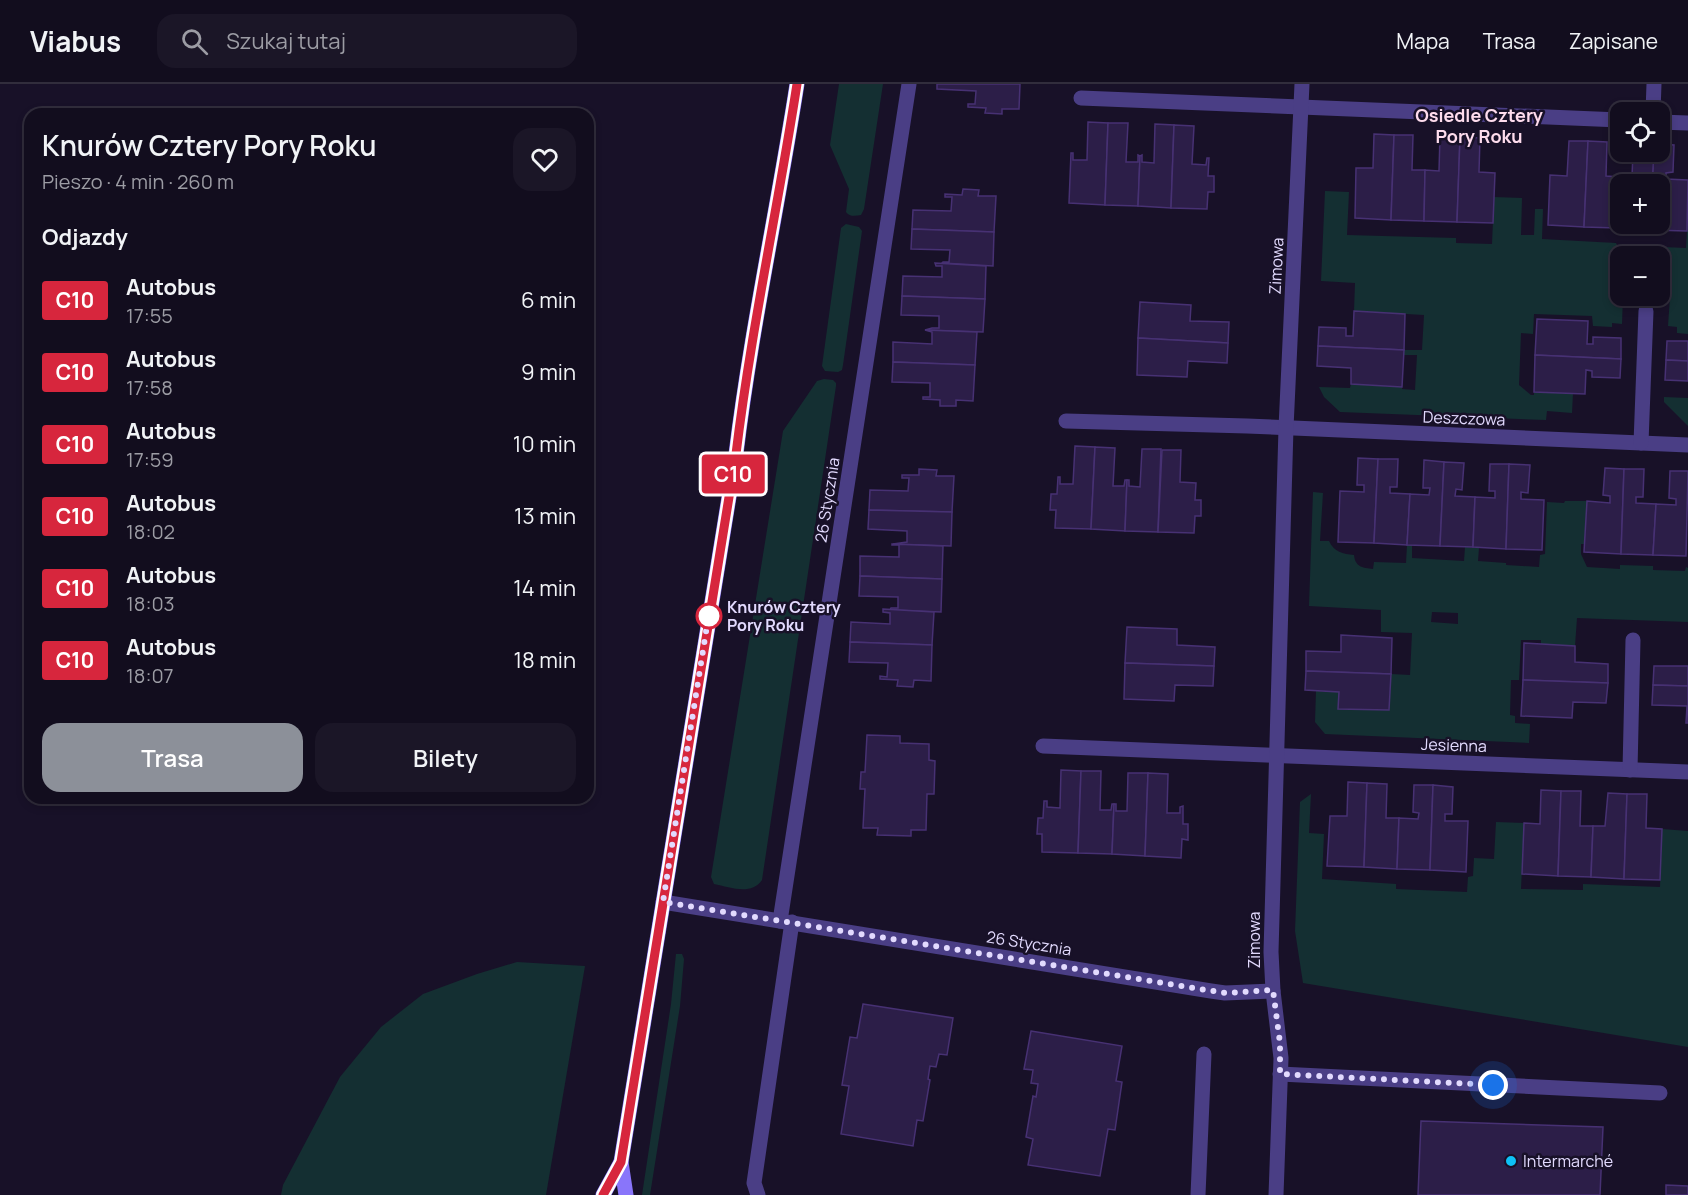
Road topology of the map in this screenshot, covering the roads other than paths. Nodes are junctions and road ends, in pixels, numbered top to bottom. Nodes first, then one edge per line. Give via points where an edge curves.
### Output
1 (797, 84) edge
2 (909, 84) edge
3 (1302, 84) edge
4 (1654, 84) edge
5 (1081, 98) dead end
6 (1653, 102) edge
7 (1301, 106) junction
8 (1610, 120) edge
9 (1670, 122) edge
10 (1688, 123) edge
11 (1646, 311) dead end
12 (1066, 421) dead end
13 (1286, 428) junction
14 (1641, 443) junction
15 (1688, 445) edge
16 (1633, 640) dead end
17 (1043, 746) dead end
18 (1276, 756) junction
19 (1630, 770) junction
20 (1688, 772) edge
21 (663, 902) junction
22 (786, 922) junction
23 (1273, 990) junction
24 (1204, 1054) dead end
25 (1280, 1074) junction
26 (1660, 1093) dead end
27 (621, 1162) junction
28 (603, 1195) edge
29 (626, 1195) edge
30 (758, 1195) edge
31 (1198, 1195) edge
32 (1276, 1195) edge

1 - 21 street
2 - 22 street, 26 Stycznia
3 - 7 street, Zimowa
4 - 6 street
5 - 7 street
7 - 8 street
7 - 13 street, Zimowa
9 - 10 street
11 - 14 street
12 - 13 street
13 - 14 street, Deszczowa
13 - 18 street, Zimowa
14 - 15 street, Deszczowa
16 - 19 street
17 - 18 street
18 - 19 street, Jesienna
18 - 23 street, Zimowa
19 - 20 street, Jesienna
21 - 22 street, 26 Stycznia
21 - 27 street
22 - 23 street, 26 Stycznia via 1225,993
22 - 30 street via 754,1183
23 - 25 street, Zimowa
24 - 31 street
25 - 26 street
25 - 32 street, Zimowa
27 - 28 street
27 - 29 street

